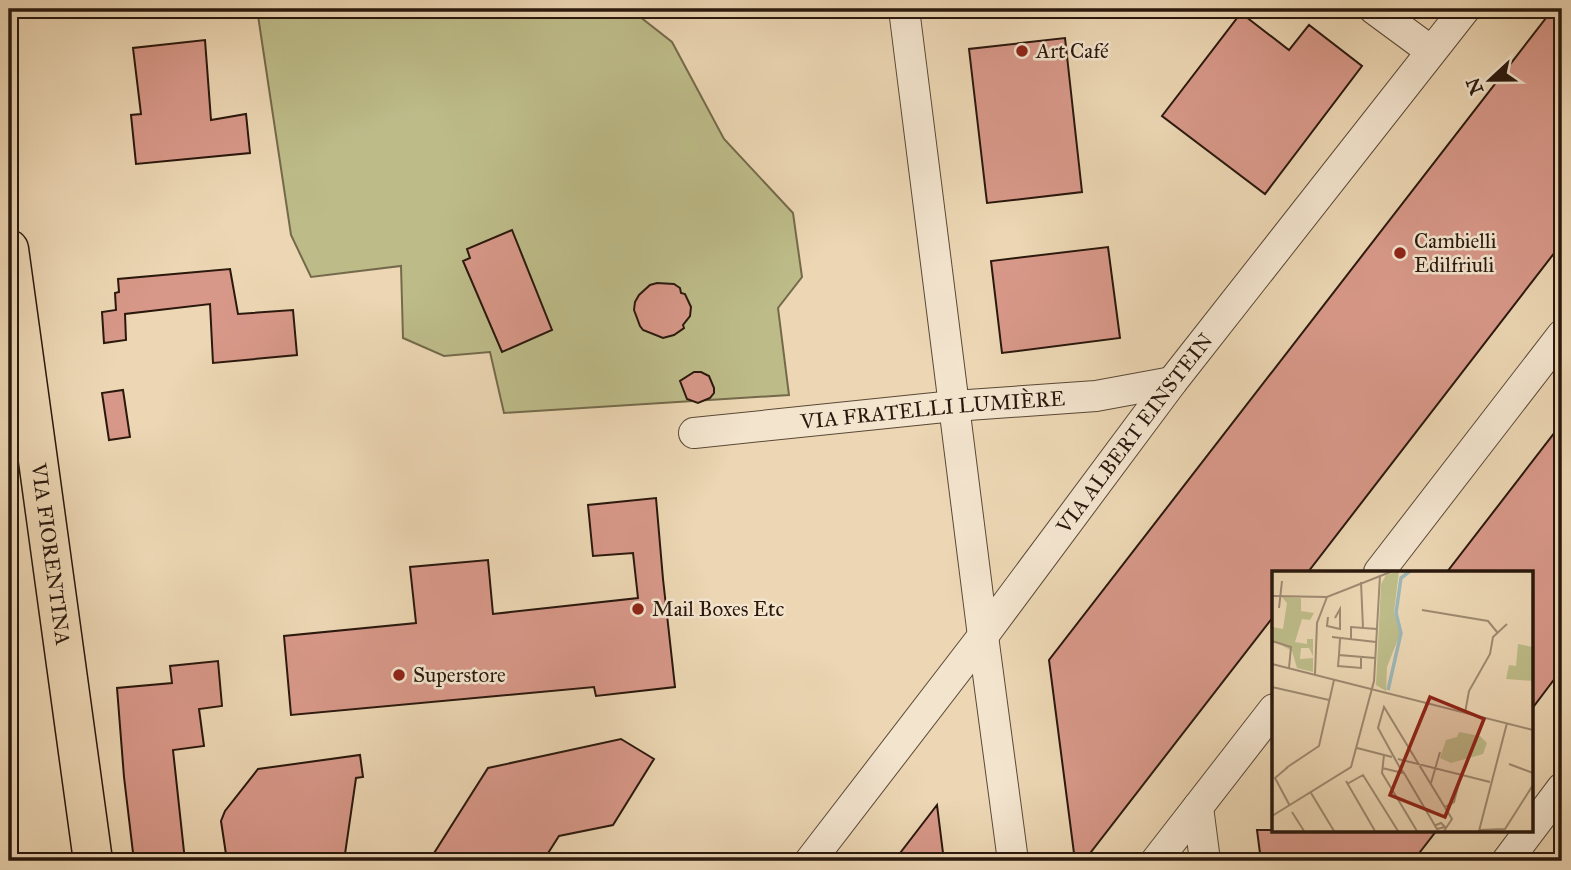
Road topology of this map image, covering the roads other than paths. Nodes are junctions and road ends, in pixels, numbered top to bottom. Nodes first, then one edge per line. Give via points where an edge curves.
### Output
1 (904, 9) edge
2 (1374, 9) edge
3 (1465, 9) edge
4 (1431, 51) junction
5 (9, 249) edge
6 (13, 309) edge
7 (1562, 335) edge
8 (1172, 382) junction
9 (954, 406) junction
10 (694, 433) dead end
11 (1380, 571) edge
12 (983, 636) junction
13 (1272, 710) edge
14 (1562, 788) edge
15 (1198, 807) junction
16 (1532, 828) edge
17 (1529, 832) edge
18 (93, 861) edge
19 (810, 861) edge
20 (1013, 861) edge
21 (1156, 861) edge
22 (1205, 861) edge
23 (1507, 861) edge

1 - 9 street
2 - 4 street
3 - 4 street, VIA ALBERT EINSTEIN
4 - 8 street, VIA ALBERT EINSTEIN
5 - 6 main road, VIA FIORENTINA
6 - 18 main road, VIA FIORENTINA
7 - 11 street
8 - 9 street, VIA FRATELLI LUMIÈRE via 1097,396
8 - 12 street, VIA ALBERT EINSTEIN
9 - 10 street, VIA FRATELLI LUMIÈRE
9 - 12 street
12 - 19 street, VIA ALBERT EINSTEIN
12 - 20 street
13 - 15 street
14 - 16 street
15 - 21 street
15 - 22 street
17 - 23 street

